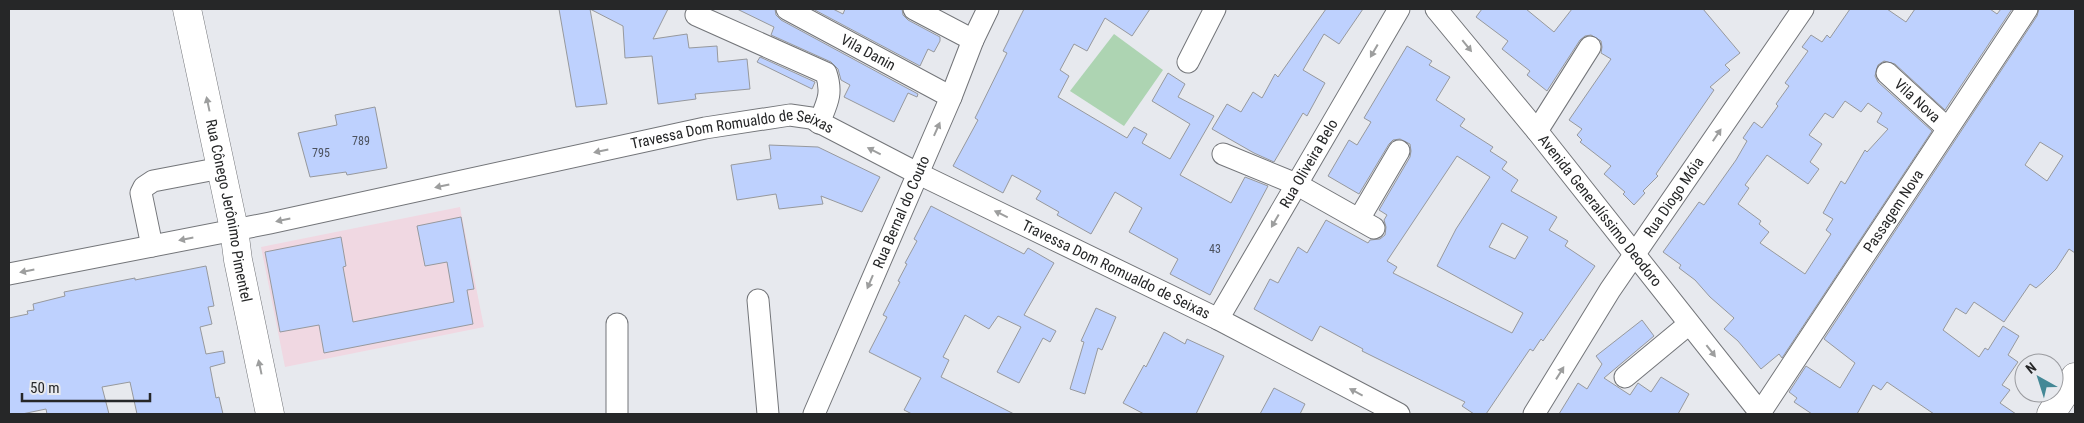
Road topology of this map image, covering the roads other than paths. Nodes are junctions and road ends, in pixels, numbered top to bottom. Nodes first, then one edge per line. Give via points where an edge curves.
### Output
1 (187, 9) edge
2 (787, 9) edge
3 (914, 9) edge
4 (988, 9) edge
5 (1215, 9) edge
6 (1399, 9) edge
7 (1436, 9) edge
8 (1803, 9) edge
9 (2027, 9) edge
10 (696, 15) dead end
11 (973, 40) junction
12 (1590, 47) dead end
13 (1188, 62) dead end
14 (1887, 73) dead end
15 (951, 97) junction
16 (819, 123) junction
17 (1947, 128) junction
18 (1537, 131) junction
19 (1399, 151) dead end
20 (1224, 154) dead end
21 (221, 168) junction
22 (917, 173) junction
23 (1296, 184) junction
24 (234, 229) junction
25 (152, 246) junction
26 (1635, 256) junction
27 (9, 274) edge
28 (758, 300) dead end
29 (1218, 319) junction
30 (617, 324) dead end
31 (1689, 324) junction
32 (1625, 377) dead end
33 (2075, 377) edge
34 (270, 414) edge
35 (617, 414) edge
36 (768, 414) edge
37 (814, 414) edge
38 (1399, 414) edge
39 (1534, 414) edge
40 (1760, 414) edge
41 (2051, 414) edge

21 -> 1 main road, Rua Cônego Jerônimo Pimentel
2 - 15 street, Vila Danin
3 - 11 street
4 - 11 street, Rua Bernal do Couto
5 - 13 street
6 -> 23 street, Rua Oliveira Belo
7 -> 18 street, Avenida Generalíssimo Deodoro
26 -> 8 street, Rua Diogo Móia
9 - 17 street, Passagem Nova
10 - 16 street via 826,73 830,94
11 - 15 street, Rua Bernal do Couto
12 - 18 street
14 - 17 street, Vila Nova
22 -> 15 street, Rua Bernal do Couto
22 -> 16 street, Travessa Dom Romualdo de Seixas
16 -> 24 street, Travessa Dom Romualdo de Seixas via 811,118 790,115 706,128
17 - 40 street, Passagem Nova
18 - 26 street, Avenida Generalíssimo Deodoro
19 - 23 street via 1367,224
20 - 23 street
21 - 24 main road, Rua Cônego Jerônimo Pimentel
21 - 25 street via 153,181 144,187 141,193
29 -> 22 street, Travessa Dom Romualdo de Seixas
22 -> 37 street, Rua Bernal do Couto
23 -> 29 street, Rua Oliveira Belo
24 -> 25 street, Travessa Dom Romualdo de Seixas
34 -> 24 main road, Rua Cônego Jerônimo Pimentel
25 -> 27 street, Travessa Dom Romualdo de Seixas
26 - 31 street, Avenida Generalíssimo Deodoro
39 -> 26 street, Rua Diogo Móia via 1610,290
28 - 36 street
38 -> 29 street, Travessa Dom Romualdo de Seixas
30 - 35 street
31 - 32 street
31 -> 40 street, Avenida Generalíssimo Deodoro
33 - 41 main road

